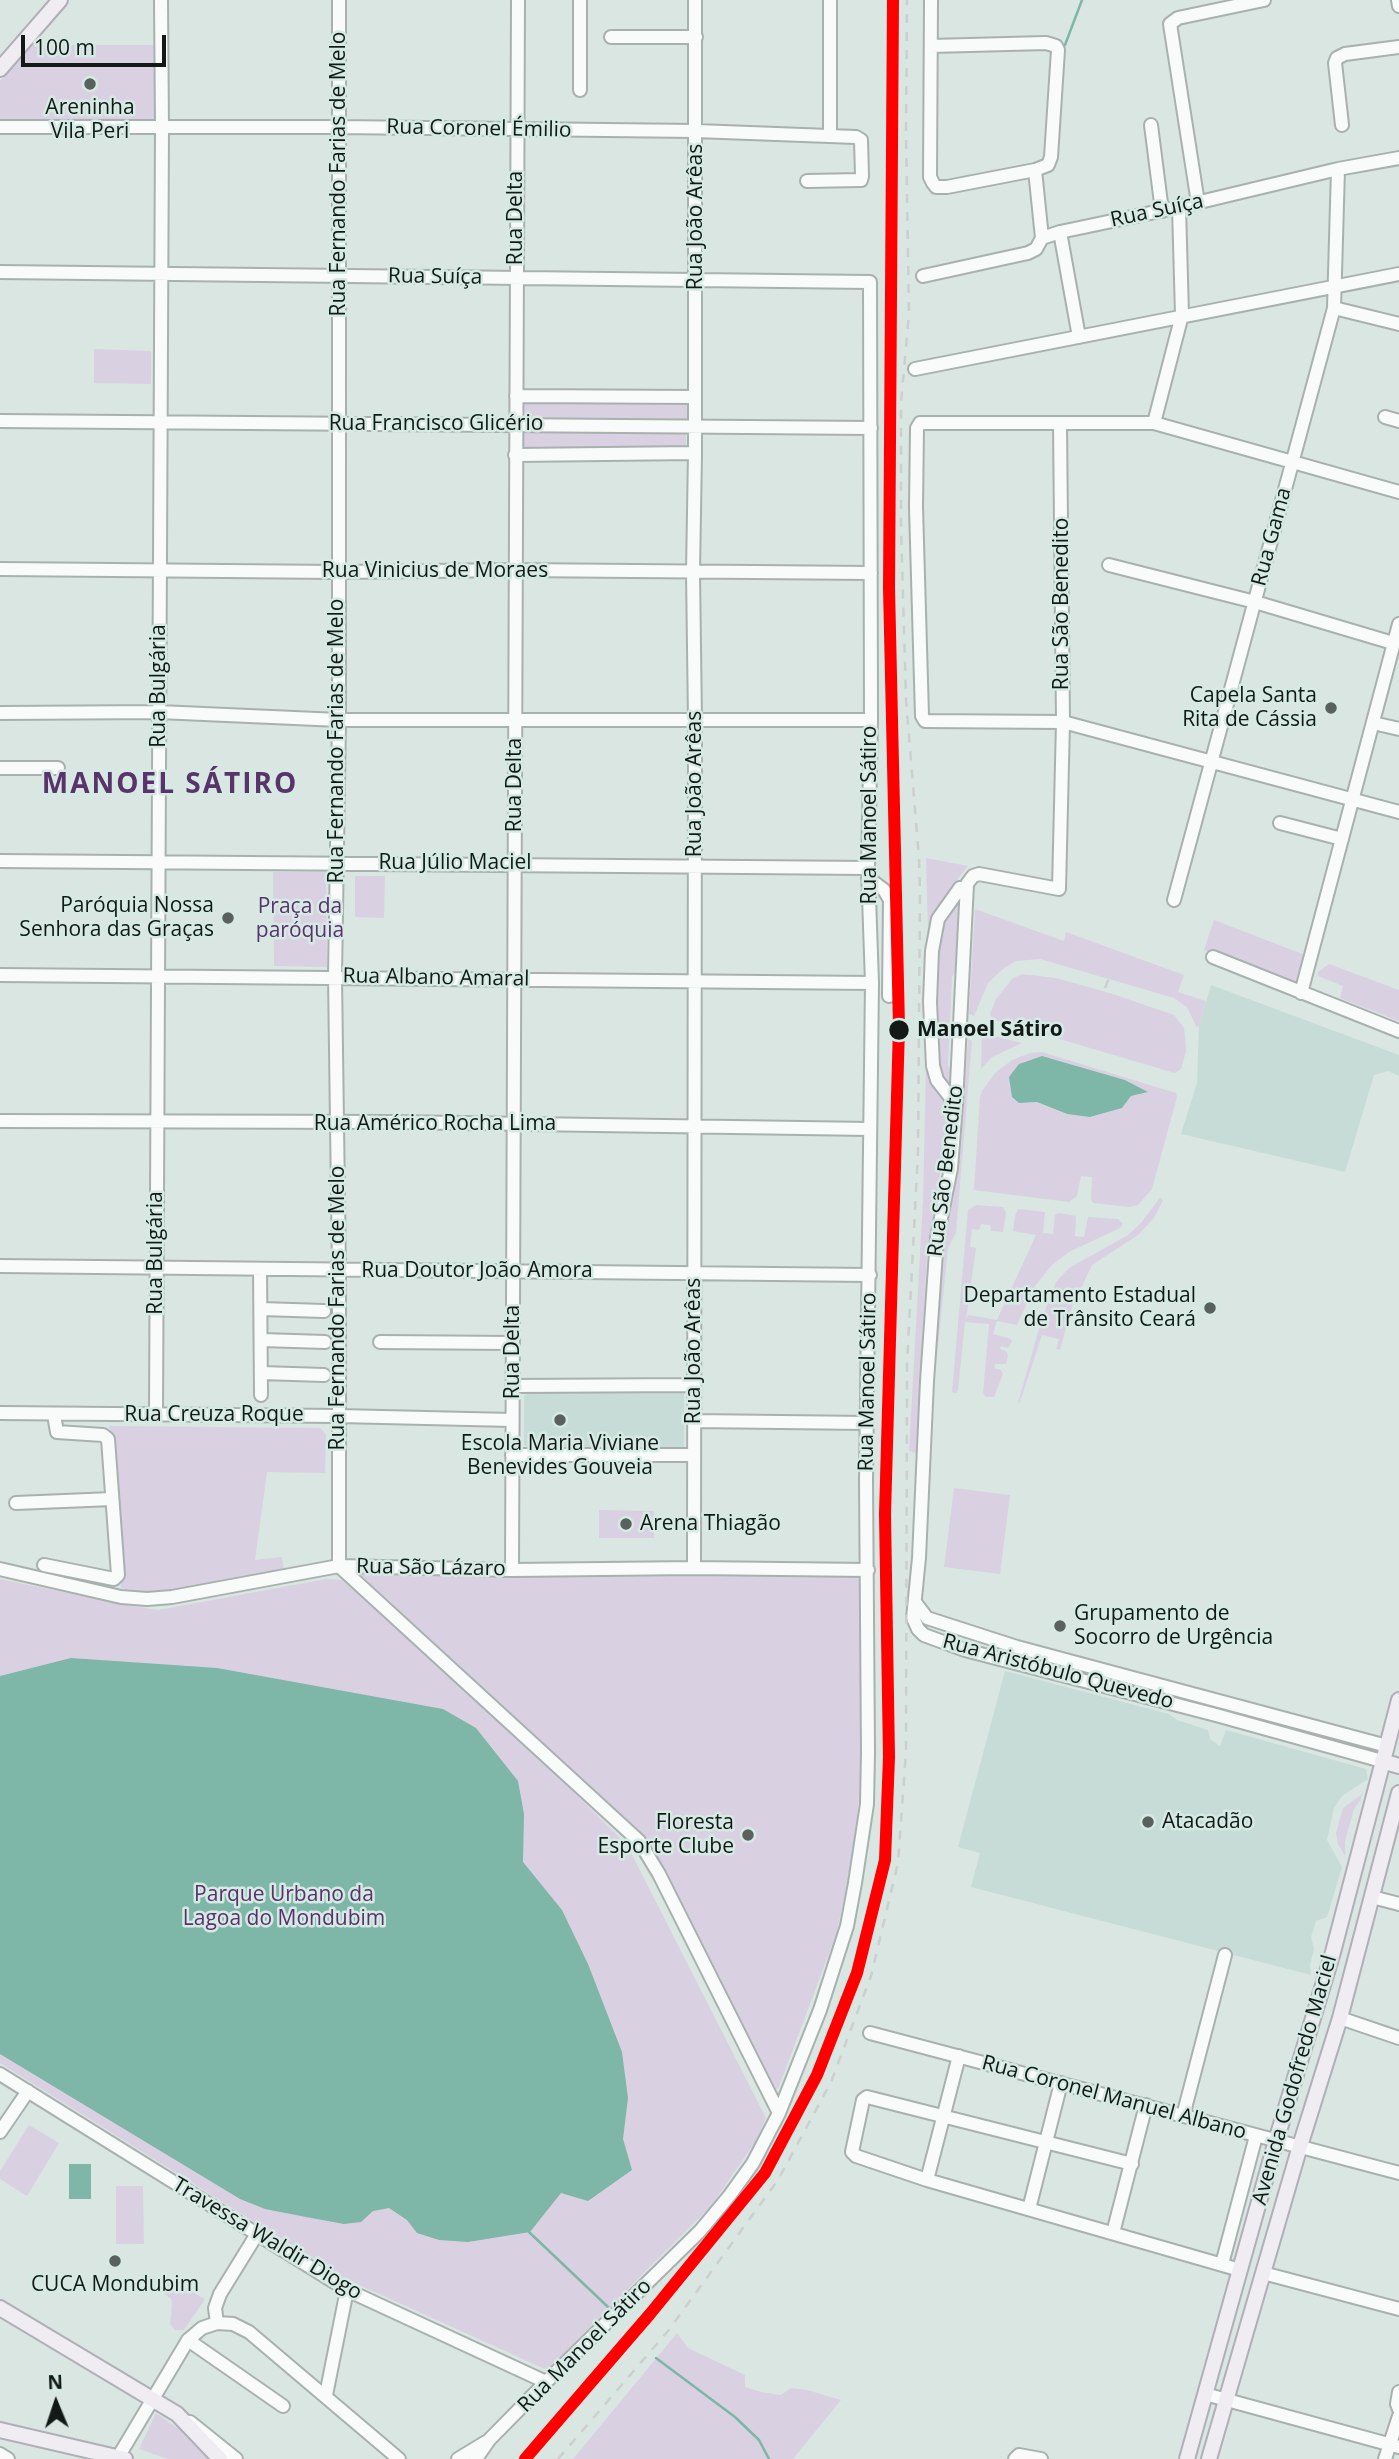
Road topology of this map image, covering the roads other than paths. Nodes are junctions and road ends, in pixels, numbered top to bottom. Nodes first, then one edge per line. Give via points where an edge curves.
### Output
1 (60, 0) edge
2 (161, 0) edge
3 (339, 0) edge
4 (519, 0) edge
5 (580, 0) edge
6 (695, 0) edge
7 (830, 0) edge
8 (931, 0) edge
9 (1264, 0) edge
10 (1398, 0) edge
11 (1399, 6) edge
12 (611, 37) dead end
13 (696, 37) junction
14 (931, 46) junction
15 (1399, 47) edge
16 (0, 69) edge
17 (580, 90) dead end
18 (1151, 125) dead end
19 (1342, 125) dead end
20 (0, 127) edge
21 (338, 127) junction
22 (162, 128) junction
23 (516, 130) junction
24 (696, 131) junction
25 (830, 136) junction
26 (1399, 158) edge
27 (1041, 168) junction
28 (1338, 169) junction
29 (807, 181) dead end
30 (1198, 203) junction
31 (1179, 207) junction
32 (1162, 211) junction
33 (1060, 232) junction
34 (1042, 238) junction
35 (0, 272) edge
36 (162, 274) junction
37 (1399, 274) edge
38 (338, 276) junction
39 (923, 276) dead end
40 (516, 278) junction
41 (696, 280) junction
42 (870, 282) joint
43 (1335, 286) junction
44 (1334, 308) junction
45 (1182, 315) junction
46 (1399, 324) edge
47 (1079, 337) junction
48 (915, 369) dead end
49 (516, 396) junction
50 (695, 397) junction
51 (1385, 417) dead end
52 (0, 421) edge
53 (1399, 421) edge
54 (161, 422) junction
55 (1153, 423) junction
56 (338, 424) junction
57 (1060, 424) junction
58 (516, 425) junction
59 (695, 427) junction
60 (871, 428) junction
61 (695, 453) junction
62 (515, 455) junction
63 (1292, 463) junction
64 (1399, 492) edge
65 (1109, 565) dead end
66 (0, 569) edge
67 (160, 570) junction
68 (516, 570) junction
69 (338, 572) junction
70 (693, 572) junction
71 (870, 573) junction
72 (1255, 602) junction
73 (1399, 624) edge
74 (1393, 643) junction
75 (159, 712) junction
76 (0, 713) edge
77 (515, 718) junction
78 (338, 720) junction
79 (871, 720) junction
80 (695, 721) junction
81 (1063, 722) junction
82 (1373, 723) junction
83 (1399, 729) edge
84 (1211, 763) junction
85 (0, 768) edge
86 (58, 768) dead end
87 (1352, 799) junction
88 (1399, 812) edge
89 (1280, 823) dead end
90 (1342, 839) junction
91 (0, 861) edge
92 (158, 861) junction
93 (336, 862) junction
94 (515, 863) junction
95 (695, 866) junction
96 (868, 873) junction
97 (960, 888) dead end
98 (1174, 900) dead end
99 (1213, 957) dead end
100 (0, 975) edge
101 (158, 976) junction
102 (335, 976) junction
103 (515, 979) junction
104 (695, 981) junction
105 (872, 983) junction
106 (1301, 993) junction
107 (889, 996) dead end
108 (1399, 1031) edge
109 (951, 1098) dead end
110 (0, 1121) edge
111 (157, 1123) junction
112 (336, 1123) junction
113 (513, 1124) junction
114 (693, 1127) junction
115 (870, 1129) junction
116 (0, 1266) edge
117 (156, 1268) junction
118 (260, 1269) junction
119 (513, 1270) junction
120 (339, 1271) junction
121 (694, 1273) junction
122 (870, 1275) junction
123 (261, 1309) junction
124 (324, 1311) dead end
125 (262, 1340) junction
126 (324, 1342) dead end
127 (380, 1342) dead end
128 (513, 1343) junction
129 (261, 1373) junction
130 (324, 1374) dead end
131 (512, 1385) junction
132 (694, 1385) junction
133 (261, 1395) dead end
134 (0, 1413) edge
135 (54, 1415) junction
136 (156, 1415) junction
137 (339, 1416) junction
138 (512, 1420) junction
139 (694, 1421) junction
140 (867, 1423) junction
141 (512, 1455) junction
142 (694, 1455) junction
143 (113, 1499) junction
144 (16, 1503) dead end
145 (44, 1565) dead end
146 (339, 1566) junction
147 (694, 1568) junction
148 (0, 1569) edge
149 (512, 1570) junction
150 (868, 1570) junction
151 (915, 1602) junction
152 (1017, 1647) junction
153 (1013, 1663) junction
154 (1399, 1700) edge
155 (1393, 1747) edge
156 (1382, 1761) junction
157 (1399, 1766) edge
158 (1399, 1793) edge
159 (1372, 1898) junction
160 (1399, 1904) edge
161 (1224, 1955) dead end
162 (1340, 2018) junction
163 (870, 2033) dead end
164 (1399, 2038) edge
165 (1303, 2050) junction
166 (959, 2056) junction
167 (1327, 2058) junction
168 (0, 2074) edge
169 (1296, 2077) junction
170 (1061, 2083) junction
171 (1319, 2085) junction
172 (28, 2091) junction
173 (1146, 2105) junction
174 (779, 2113) junction
175 (944, 2115) junction
176 (1183, 2116) junction
177 (0, 2132) edge
178 (1256, 2136) junction
179 (1048, 2141) junction
180 (1276, 2141) junction
181 (1300, 2147) junction
182 (1132, 2164) junction
183 (1399, 2173) edge
184 (927, 2180) junction
185 (1029, 2209) junction
186 (1113, 2233) junction
187 (257, 2234) junction
188 (1222, 2264) junction
189 (1240, 2270) junction
190 (1263, 2273) junction
191 (347, 2290) junction
192 (0, 2308) edge
193 (1399, 2309) edge
194 (217, 2323) junction
195 (188, 2340) junction
196 (546, 2382) junction
197 (1399, 2392) edge
198 (1205, 2394) junction
199 (326, 2395) junction
200 (152, 2399) junction
201 (1227, 2399) junction
202 (283, 2406) dead end
203 (1399, 2409) edge
204 (177, 2414) junction
205 (1399, 2416) edge
206 (0, 2430) edge
207 (489, 2440) junction
208 (1394, 2446) edge
209 (0, 2454) edge
210 (1019, 2457) edge
211 (120, 2458) edge
212 (9, 2459) edge
213 (220, 2459) edge
214 (236, 2459) edge
215 (399, 2459) edge
216 (458, 2459) edge
217 (476, 2459) edge
218 (1041, 2459) edge
219 (1187, 2459) edge
220 (1209, 2459) edge
221 (1385, 2459) edge

1 - 16 main road
2 - 22 street, Rua Bulgária
3 - 21 street, Rua Fernando Farias de Melo
4 - 23 street, Rua Delta
5 - 17 street
6 - 13 street, Rua João Arêas
7 - 25 street
8 - 14 street
9 - 30 street via 1178,18 1170,24
10 - 11 street
12 - 13 street
13 - 24 street, Rua João Arêas
14 - 27 street via 930,177 936,187
14 - 27 street via 1056,46 1051,157
15 - 19 street via 1337,58
18 - 32 street
20 - 22 street, Rua Coronel Émilio
21 - 22 street, Rua Coronel Émilio
21 - 23 street, Rua Coronel Émilio
21 - 38 street, Rua Fernando Farias de Melo
22 - 36 street, Rua Bulgária
23 - 24 street, Rua Coronel Émilio
23 - 40 street, Rua Delta
24 - 25 street, Rua Coronel Émilio
24 - 41 street, Rua João Arêas
25 - 29 street, Rua Coronel Émilio via 861,140 862,178
26 - 28 street, Rua Suíça
27 - 34 street
28 - 30 street, Rua Suíça
28 - 43 street, Rua Gama
30 - 31 street, Rua Suíça
31 - 32 street, Rua Suíça
31 - 45 street
32 - 33 street, Rua Suíça
33 - 34 street, Rua Suíça
33 - 47 street
34 - 39 street, Rua Suíça via 1028,253
35 - 36 street, Rua Suíça
36 - 38 street, Rua Suíça
36 - 54 street, Rua Bulgária
37 - 43 street
38 - 40 street, Rua Suíça
38 - 56 street, Rua Fernando Farias de Melo
40 - 41 street, Rua Suíça
40 - 49 street, Rua Delta
41 - 42 street, Rua Suíça
41 - 50 street, Rua João Arêas
42 - 60 street, Rua Manoel Sátiro
43 - 44 street, Rua Gama
43 - 45 street
44 - 46 street
44 - 63 street, Rua Gama
45 - 47 street
45 - 55 street
47 - 48 street
49 - 50 street, Rua Francisco Glicério
49 - 58 street, Rua Delta
50 - 59 street, Rua João Arêas
51 - 53 street
52 - 54 street, Rua Francisco Glicério
54 - 56 street, Rua Francisco Glicério
54 - 67 street, Rua Bulgária
55 - 57 street
55 - 63 street
56 - 58 street, Rua Francisco Glicério
56 - 69 street, Rua Fernando Farias de Melo
57 - 81 street, Rua São Benedito
57 - 81 street via 920,423 916,507 925,721
58 - 59 street, Rua Francisco Glicério
58 - 62 street, Rua Delta
59 - 60 street, Rua Francisco Glicério
59 - 61 street, Rua João Arêas
60 - 71 street, Rua Manoel Sátiro
61 - 62 street, Rua Francisco Glicério
61 - 70 street, Rua João Arêas
62 - 68 street, Rua Delta
63 - 64 street
63 - 72 street, Rua Gama
65 - 72 street via 1169,585
66 - 67 street, Rua Vinicius de Moraes
67 - 69 street, Rua Vinicius de Moraes
67 - 75 street, Rua Bulgária
68 - 69 street, Rua Vinicius de Moraes
68 - 70 street, Rua Vinicius de Moraes
68 - 77 street, Rua Delta
69 - 78 street, Rua Fernando Farias de Melo
70 - 71 street, Rua Vinicius de Moraes
70 - 80 street, Rua João Arêas
71 - 79 street, Rua Manoel Sátiro
72 - 74 street
72 - 84 street, Rua Gama
73 - 74 street
74 - 82 street
75 - 76 street
75 - 78 street
75 - 92 street, Rua Bulgária
77 - 78 street
77 - 80 street
77 - 94 street, Rua Delta
78 - 93 street, Rua Fernando Farias de Melo
79 - 80 street
79 - 96 street, Rua Manoel Sátiro
80 - 95 street, Rua João Arêas
81 - 84 street
81 - 151 street, Rua São Benedito via 1059,889 979,874 967,884 956,1104 951,1168 937,1238
82 - 83 street
82 - 87 street
84 - 87 street
84 - 98 street, Rua Gama
85 - 86 street
87 - 88 street
87 - 90 street
89 - 90 street
90 - 106 street
91 - 92 street, Rua Júlio Maciel
92 - 93 street, Rua Júlio Maciel
92 - 101 street, Rua Bulgária
93 - 94 street, Rua Júlio Maciel
93 - 102 street, Rua Fernando Farias de Melo
94 - 95 street, Rua Júlio Maciel
94 - 103 street, Rua Delta
95 - 96 street, Rua Júlio Maciel
95 - 104 street, Rua João Arêas
96 - 105 street, Rua Manoel Sátiro
96 - 107 street via 890,900
97 - 109 street via 938,919 932,951 933,1066
99 - 106 street
100 - 101 street, Rua Albano Amaral
101 - 102 street, Rua Albano Amaral
101 - 111 street, Rua Bulgária
102 - 103 street, Rua Albano Amaral
102 - 112 street, Rua Fernando Farias de Melo
103 - 104 street, Rua Albano Amaral
103 - 113 street, Rua Delta
104 - 105 street, Rua Albano Amaral
104 - 114 street, Rua João Arêas
105 - 115 street, Rua Manoel Sátiro
106 - 108 street
110 - 111 street, Rua Américo Rocha Lima
111 - 112 street, Rua Américo Rocha Lima
111 - 117 street, Rua Bulgária
112 - 113 street, Rua Américo Rocha Lima
112 - 120 street, Rua Fernando Farias de Melo
113 - 114 street, Rua Américo Rocha Lima
113 - 119 street, Rua Delta
114 - 115 street, Rua Américo Rocha Lima
114 - 121 street, Rua João Arêas
115 - 122 street, Rua Manoel Sátiro
116 - 117 street, Rua Doutor João Amora
117 - 118 street, Rua Doutor João Amora
117 - 136 street, Rua Bulgária
118 - 120 street, Rua Doutor João Amora
118 - 123 street
119 - 120 street, Rua Doutor João Amora
119 - 121 street, Rua Doutor João Amora
119 - 128 street, Rua Delta
120 - 137 street, Rua Fernando Farias de Melo
121 - 122 street, Rua Doutor João Amora
121 - 132 street, Rua João Arêas
122 - 140 street, Rua Manoel Sátiro
123 - 124 street
123 - 125 street
125 - 126 street
125 - 129 street
127 - 128 street
128 - 131 street, Rua Delta
129 - 130 street
129 - 133 street
131 - 132 street
131 - 138 street, Rua Delta
132 - 139 street, Rua João Arêas
134 - 135 street, Rua Creuza Roque
135 - 136 street, Rua Creuza Roque
135 - 143 street via 57,1432 107,1437
136 - 137 street, Rua Creuza Roque
137 - 138 street, Rua Creuza Roque
137 - 146 street, Rua Fernando Farias de Melo
138 - 141 street, Rua Delta
139 - 140 street
139 - 142 street, Rua João Arêas
140 - 150 street, Rua Manoel Sátiro
141 - 142 street
141 - 149 street, Rua Delta
142 - 147 street, Rua João Arêas
143 - 144 street
143 - 145 street via 116,1578
146 - 148 street, Rua São Lázaro via 147,1599
146 - 149 street, Rua São Lázaro
146 - 174 street via 639,1841
147 - 149 street, Rua São Lázaro
147 - 150 street, Rua São Lázaro
150 - 174 street, Rua Manoel Sátiro via 867,1804 855,1883 835,1966
151 - 152 street, Rua Aristóbulo Quevedo via 926,1618
151 - 153 street, Rua Aristóbulo Quevedo via 915,1624 924,1635
152 - 153 street
152 - 155 street, Rua Aristóbulo Quevedo
153 - 156 street, Rua Aristóbulo Quevedo
154 - 155 main road, Avenida Godofredo Maciel
155 - 156 main road, Avenida Godofredo Maciel
156 - 157 main road
156 - 165 main road, Avenida Godofredo Maciel
158 - 159 main road, Avenida Godofredo Maciel
159 - 160 street
159 - 162 main road, Avenida Godofredo Maciel
161 - 176 street
162 - 164 street
162 - 167 main road, Avenida Godofredo Maciel
163 - 166 street, Rua Coronel Manuel Albano
165 - 167 main road
165 - 169 main road, Avenida Godofredo Maciel
166 - 170 street, Rua Coronel Manuel Albano
166 - 175 street
167 - 171 main road, Avenida Godofredo Maciel
168 - 172 street, Travessa Waldir Diogo
169 - 171 main road
169 - 180 main road, Avenida Godofredo Maciel
170 - 173 street, Rua Coronel Manuel Albano
170 - 179 street
171 - 181 main road, Avenida Godofredo Maciel
172 - 177 street
172 - 187 street, Travessa Waldir Diogo
173 - 176 street, Rua Coronel Manuel Albano
173 - 182 street
174 - 196 street, Rua Manoel Sátiro via 753,2163 700,2231
175 - 179 street
175 - 184 street
175 - 184 street via 865,2097 852,2154
176 - 178 street, Rua Coronel Manuel Albano
178 - 180 street, Rua Coronel Manuel Albano
178 - 188 street, Avenida Godofredo Maciel
179 - 182 street
179 - 185 street
180 - 181 street, Rua Coronel Manuel Albano
180 - 189 main road, Avenida Godofredo Maciel
181 - 183 street, Rua Coronel Manuel Albano
181 - 190 main road, Avenida Godofredo Maciel
182 - 186 street
184 - 185 street
185 - 186 street
186 - 188 street
187 - 191 street, Travessa Waldir Diogo
187 - 194 street via 220,2294 215,2308
188 - 189 street
189 - 198 main road, Avenida Godofredo Maciel
190 - 193 street
190 - 201 main road, Avenida Godofredo Maciel
191 - 196 street, Travessa Waldir Diogo
191 - 199 street
192 - 200 main road
194 - 195 street
194 - 199 street via 249,2332
195 - 200 street
195 - 202 street
196 - 207 street, Rua Manoel Sátiro
197 - 203 street
198 - 201 street
198 - 219 main road, Avenida Godofredo Maciel
199 - 215 street
200 - 204 main road
200 - 211 street
201 - 208 street
201 - 220 main road, Avenida Godofredo Maciel
204 - 213 main road
204 - 214 street
205 - 208 street
206 - 211 main road
207 - 216 street, Rua Manoel Sátiro
207 - 217 street, Rua Manoel Sátiro
208 - 221 street
209 - 212 street
210 - 218 street

